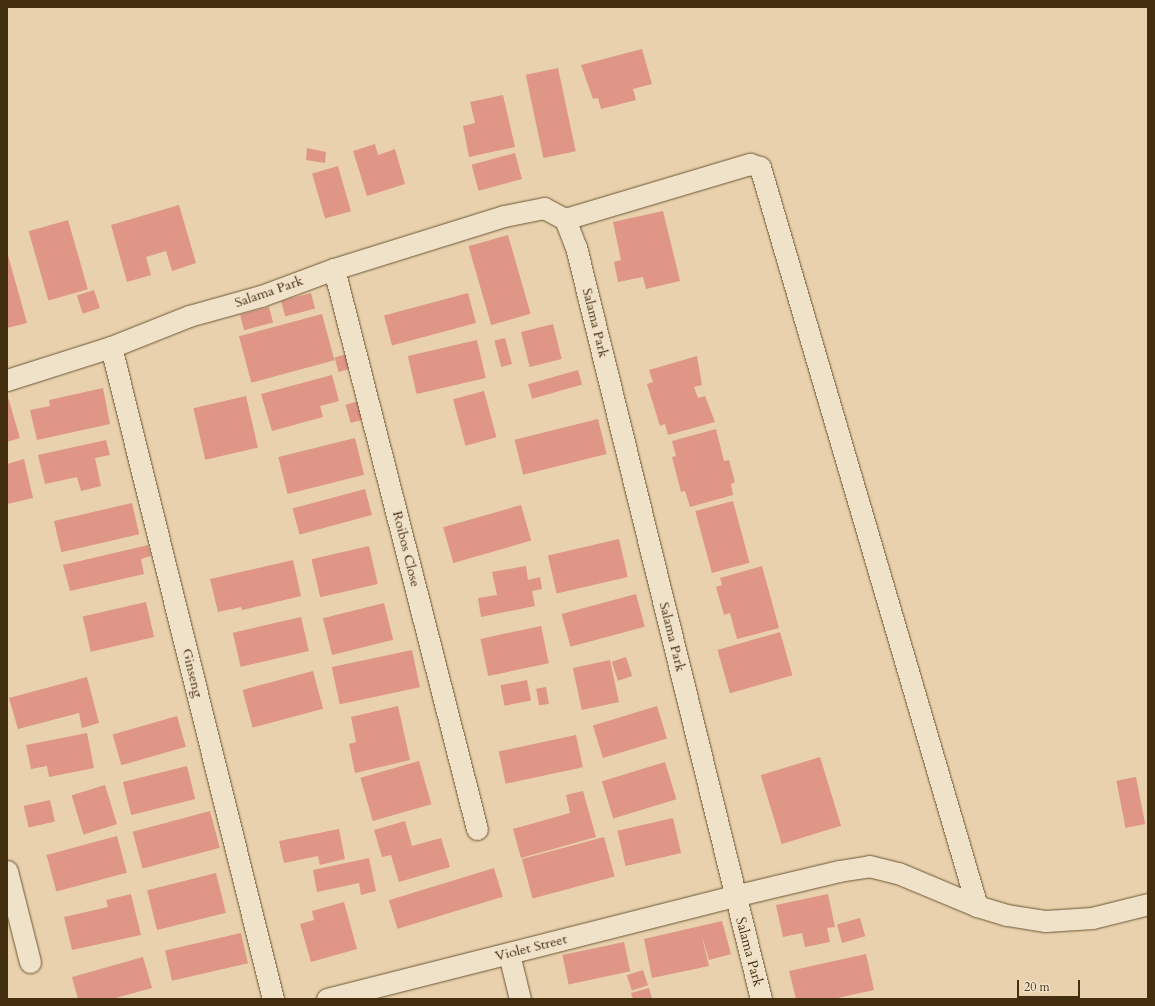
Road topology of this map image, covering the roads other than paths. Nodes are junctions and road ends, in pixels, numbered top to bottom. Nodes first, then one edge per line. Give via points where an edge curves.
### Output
1 (565, 219) junction
2 (334, 269) junction
3 (111, 347) junction
4 (7, 380) edge
5 (477, 829) dead end
6 (7, 871) edge
7 (734, 896) junction
8 (1148, 904) edge
9 (977, 906) junction
10 (509, 954) junction
11 (30, 962) dead end
12 (273, 999) edge
13 (327, 999) edge
14 (520, 999) edge
15 (761, 999) edge

1 - 2 street, Salama Park via 544,208 511,215
1 - 7 street, Salama Park via 576,247
1 - 9 street via 750,164 760,167
2 - 3 street, Salama Park via 261,296 189,316
2 - 5 street, Roibos Close
3 - 4 street, Salama Park
3 - 12 street, Ginseng
6 - 11 street
7 - 9 street, Violet Street via 869,866 898,873
7 - 10 street, Violet Street
7 - 15 street, Salama Park
8 - 9 street, Violet Street via 1092,918 1046,921 1007,915
10 - 13 street, Violet Street
10 - 14 street

